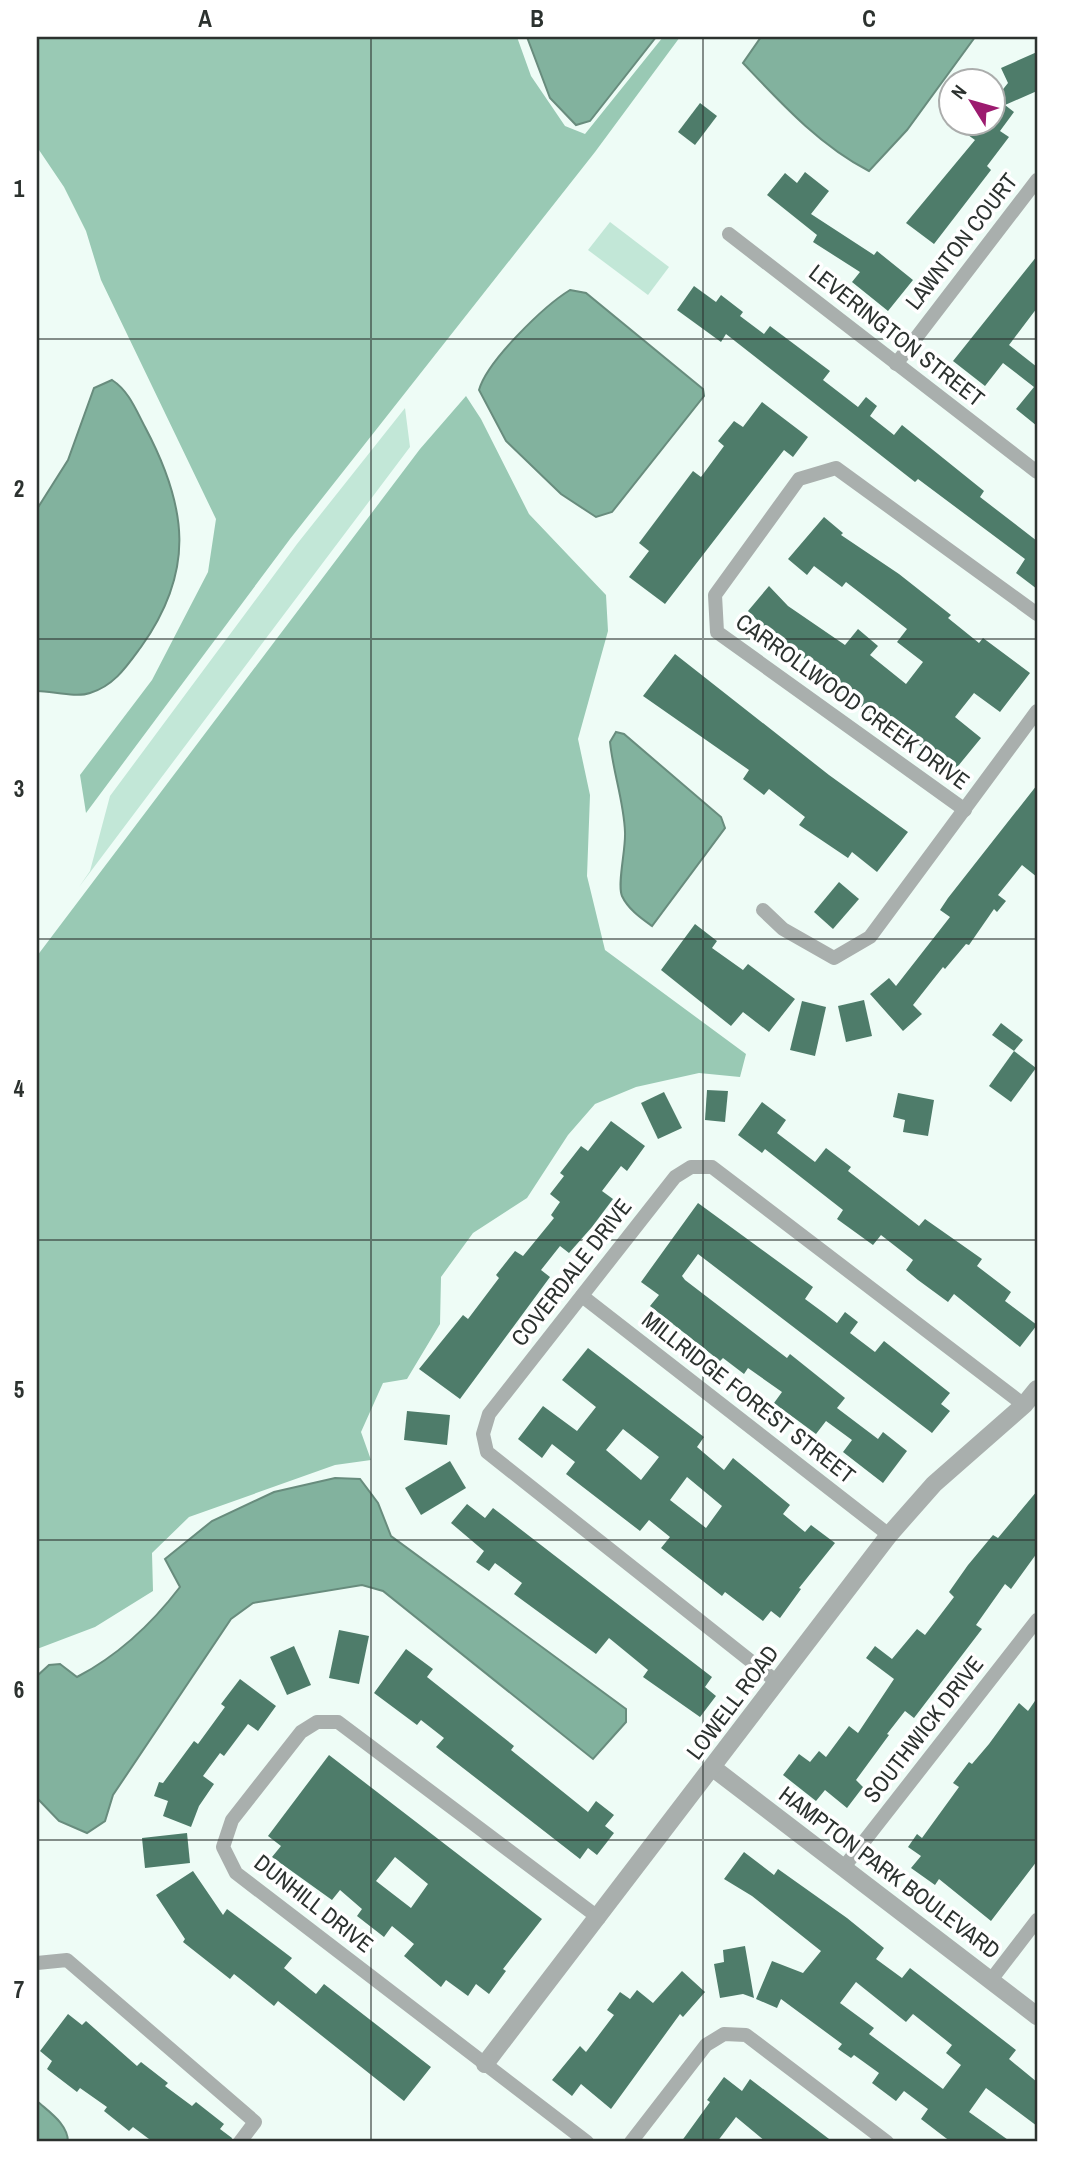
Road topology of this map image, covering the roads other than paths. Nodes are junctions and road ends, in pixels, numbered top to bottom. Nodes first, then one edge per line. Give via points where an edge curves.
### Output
1 (1037, 180) edge
2 (729, 234) dead end
3 (896, 364) junction
4 (1037, 472) edge
5 (1037, 614) edge
6 (1037, 711) edge
7 (965, 810) junction
8 (763, 909) dead end
9 (582, 1296) junction
10 (1037, 1388) edge
11 (1024, 1405) junction
12 (889, 1535) junction
13 (1037, 1620) edge
14 (777, 1682) junction
15 (713, 1768) junction
16 (844, 1867) junction
17 (599, 1918) junction
18 (1037, 1920) edge
19 (37, 1963) edge
20 (991, 1980) junction
21 (1037, 2016) edge
22 (485, 2064) junction
23 (240, 2142) edge
24 (587, 2142) edge
25 (631, 2142) edge
26 (887, 2142) edge

1 - 3 street, LAWNTON COURT
2 - 3 street, LEVERINGTON STREET
3 - 4 street, LEVERINGTON STREET
5 - 7 street, CARROLLWOOD CREEK DRIVE via 836,468 799,479 715,595 718,632
6 - 7 street
7 - 8 street via 870,937 834,958 783,929
9 - 11 street, COVERDALE DRIVE via 675,1177 691,1167 712,1167
9 - 12 street, MILLRIDGE FOREST STREET
9 - 14 street, COVERDALE DRIVE via 489,1414 483,1434 487,1452
10 - 11 street, LOWELL ROAD
11 - 12 street, LOWELL ROAD via 934,1484
12 - 14 street, LOWELL ROAD
13 - 16 street, SOUTHWICK DRIVE
14 - 15 street, LOWELL ROAD
15 - 16 street, HAMPTON PARK BOULEVARD
15 - 17 street, LOWELL ROAD
16 - 20 street, HAMPTON PARK BOULEVARD
17 - 22 street, LOWELL ROAD
17 - 22 street, DUNHILL DRIVE via 338,1722 317,1722 301,1732 239,1810 223,1847 236,1873
18 - 20 street
19 - 23 street via 67,1960 255,2122
20 - 21 street, HAMPTON PARK BOULEVARD
22 - 24 street, DUNHILL DRIVE
25 - 26 street via 706,2045 724,2034 746,2035

